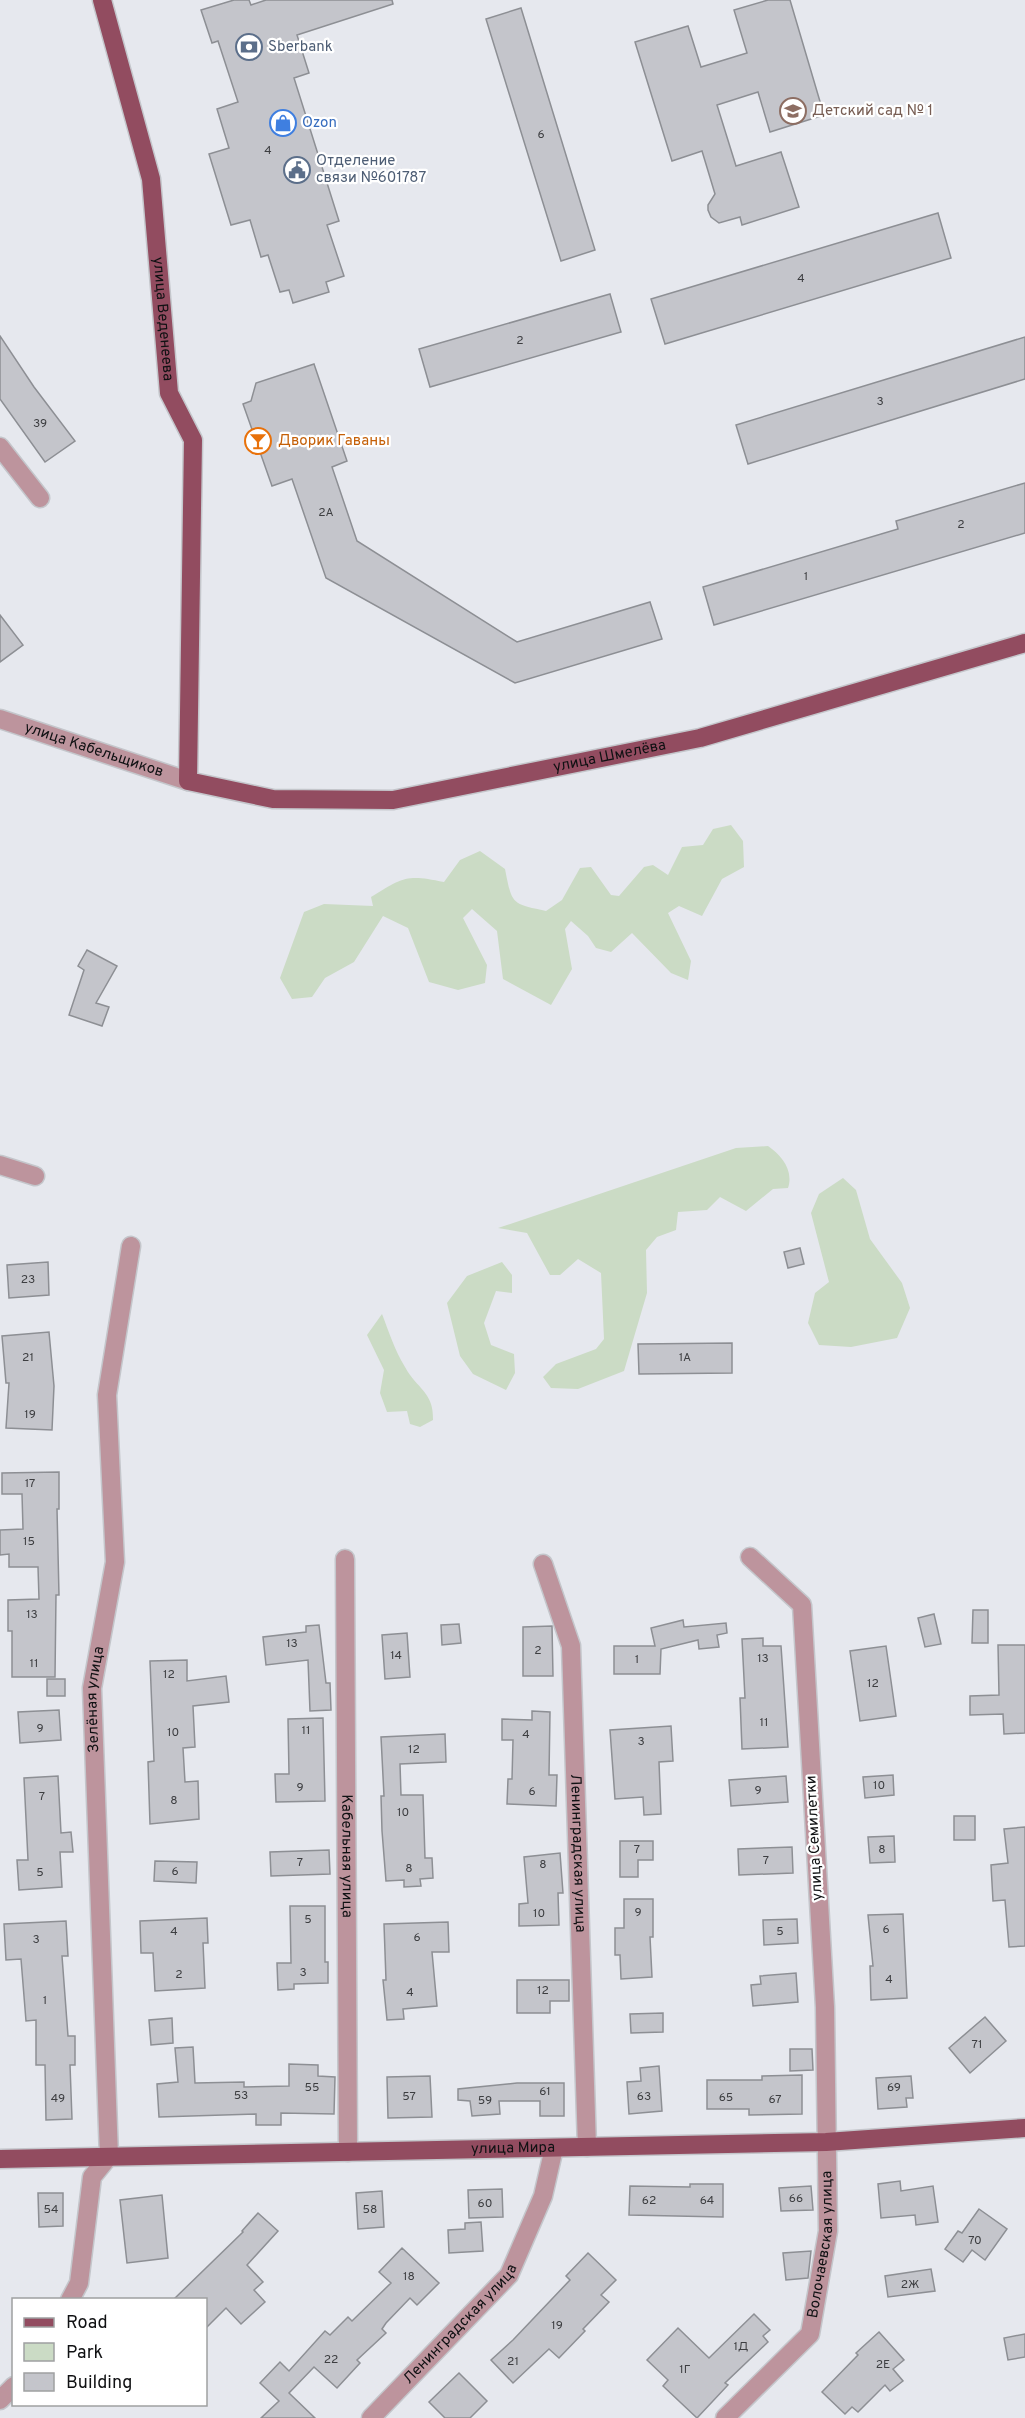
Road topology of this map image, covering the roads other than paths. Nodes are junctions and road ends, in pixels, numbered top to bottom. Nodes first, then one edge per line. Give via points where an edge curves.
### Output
1 (102, 0) edge
2 (0, 447) edge
3 (40, 498) dead end
4 (1025, 643) edge
5 (0, 719) edge
6 (188, 781) junction
7 (0, 1165) edge
8 (34, 1176) dead end
9 (131, 1246) dead end
10 (750, 1557) dead end
11 (345, 1559) dead end
12 (543, 1564) dead end
13 (1025, 2128) edge
14 (826, 2142) junction
15 (587, 2147) junction
16 (554, 2148) junction
17 (348, 2152) junction
18 (109, 2156) junction
19 (0, 2159) edge
20 (71, 2298) edge
21 (12, 2388) edge
22 (0, 2400) edge
23 (371, 2418) edge
24 (725, 2418) edge

1 - 6 main road, улица Веденеева via 151,180 169,393 193,440
2 - 3 street
4 - 6 main road, улица Шмелёва via 700,738 393,800 273,799
5 - 6 street, улица Кабельщиков
7 - 8 street
9 - 18 street, Зелёная улица via 107,1395 115,1562 92,1688
10 - 14 street, улица Семилетки via 802,1605 825,2007
11 - 17 street, Кабельная улица
12 - 15 street, Ленинградская улица via 571,1646
13 - 14 main road, улица Мира
14 - 15 main road, улица Мира
14 - 24 street, Волочаевская улица via 828,2231 810,2334
15 - 16 main road, улица Мира
16 - 17 main road, улица Мира
16 - 23 street, Ленинградская улица via 543,2196 509,2276
17 - 18 main road, улица Мира
18 - 19 main road, улица Мира
18 - 20 street via 93,2177 79,2283
21 - 22 street

